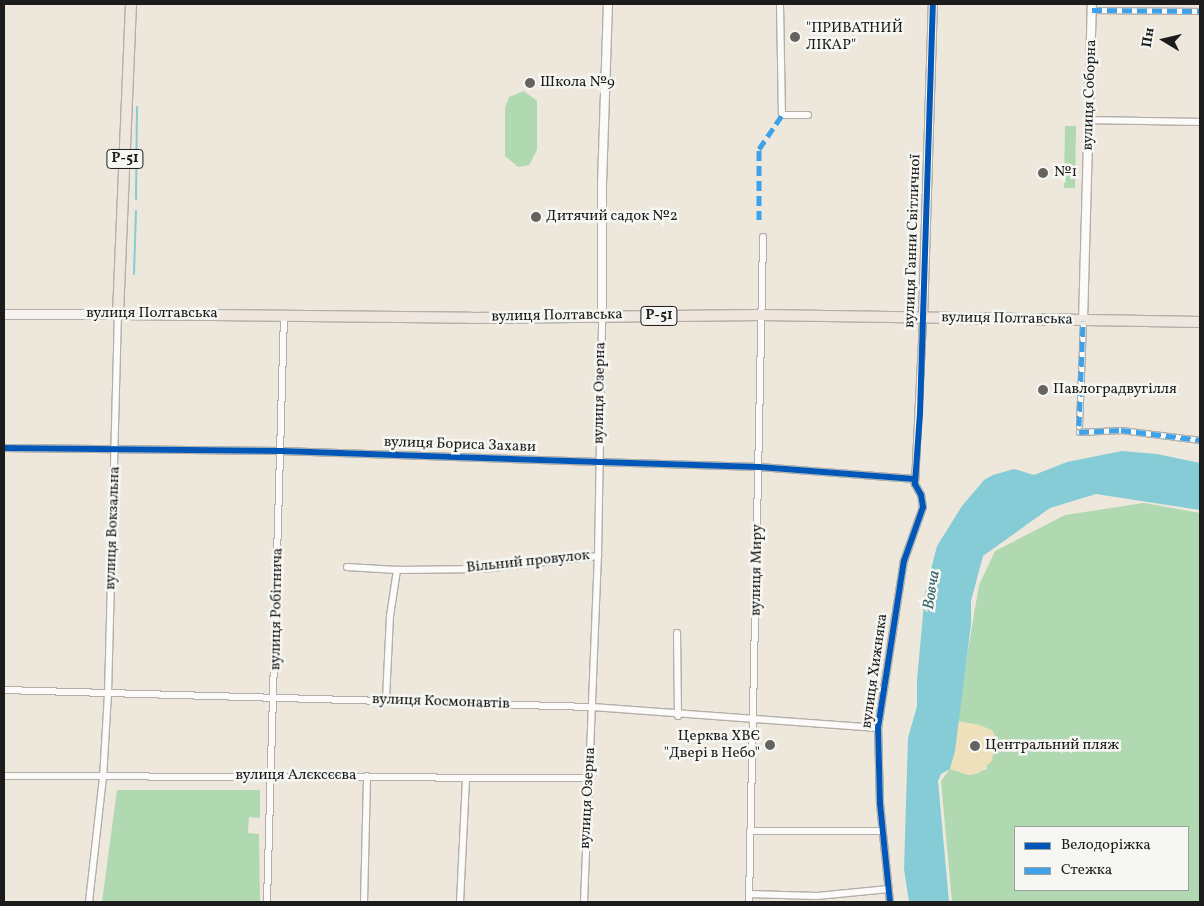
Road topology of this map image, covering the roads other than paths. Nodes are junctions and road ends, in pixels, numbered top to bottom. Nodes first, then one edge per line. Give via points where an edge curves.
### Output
1 (131, 4) edge
2 (608, 4) edge
3 (780, 4) edge
4 (933, 4) edge
5 (1092, 7) edge
6 (1200, 11) edge
7 (808, 115) dead end
8 (1089, 120) junction
9 (1200, 122) edge
10 (763, 237) dead end
11 (4, 314) edge
12 (118, 314) junction
13 (284, 315) junction
14 (761, 315) junction
15 (602, 316) junction
16 (923, 318) junction
17 (1082, 321) junction
18 (1200, 322) edge
19 (1079, 426) dead end
20 (1079, 432) dead end
21 (1200, 440) edge
22 (4, 448) edge
23 (115, 450) junction
24 (281, 451) junction
25 (599, 462) junction
26 (759, 467) junction
27 (915, 478) junction
28 (598, 556) junction
29 (347, 567) dead end
30 (397, 570) junction
31 (677, 633) dead end
32 (4, 690) edge
33 (108, 694) junction
34 (275, 698) junction
35 (386, 700) junction
36 (592, 707) junction
37 (678, 716) junction
38 (754, 720) junction
39 (878, 728) junction
40 (4, 776) edge
41 (270, 776) junction
42 (367, 776) junction
43 (103, 778) junction
44 (466, 778) junction
45 (588, 778) junction
46 (750, 831) junction
47 (882, 831) junction
48 (889, 889) junction
49 (749, 894) junction
50 (89, 902) edge
51 (267, 902) edge
52 (364, 902) edge
53 (460, 902) edge
54 (584, 902) edge
55 (749, 902) edge
56 (890, 902) edge

1 - 12 main road, вулиця Вокзальна / Р-51
2 - 15 street, вулиця Озерна via 602,184
3 - 7 street via 782,115
4 - 16 street, вулиця Ганни Світличної
5 - 6 street
5 - 8 street, вулиця Соборна
8 - 9 street
8 - 17 street, вулиця Соборна
10 - 14 street, вулиця Миру
11 - 12 main road, вулиця Полтавська
12 - 13 main road, вулиця Полтавська / Р-51
12 - 23 street, вулиця Вокзальна
13 - 15 main road, вулиця Полтавська / Р-51
13 - 24 street, вулиця Робітнича
14 - 15 main road, вулиця Полтавська / Р-51
14 - 16 main road, вулиця Полтавська / Р-51
14 - 26 street, вулиця Миру
15 - 25 street, вулиця Озерна
16 - 17 main road, вулиця Полтавська / Р-51
16 - 27 street, вулиця Ганни Світличної
17 - 18 main road, вулиця Полтавська / Р-51
17 - 19 street, вулиця Соборна
20 - 21 street via 1122,430
22 - 23 street, вулиця Бориса Захави
23 - 24 street, вулиця Бориса Захави
23 - 33 street, вулиця Вокзальна
24 - 25 street, вулиця Бориса Захави
24 - 34 street, вулиця Робітнича
25 - 26 street, вулиця Бориса Захави
25 - 28 street, вулиця Озерна
26 - 27 street, вулиця Бориса Захави
26 - 38 street, вулиця Миру
27 - 39 street, вулиця Хижняка via 923,507 904,561
28 - 30 street, Вільний провулок via 483,569
28 - 36 street, вулиця Озерна
29 - 30 street, Вільний провулок
30 - 35 street via 390,616
31 - 37 street
32 - 33 street, вулиця Космонавтів
33 - 34 street, вулиця Космонавтів
33 - 43 street, вулиця Вокзальна
34 - 35 street, вулиця Космонавтів
34 - 41 street, вулиця Робітнича
35 - 36 street, вулиця Космонавтів
36 - 37 street, вулиця Космонавтів
36 - 45 street, вулиця Озерна
37 - 38 street, вулиця Космонавтів
38 - 39 street, вулиця Космонавтів
38 - 46 street, вулиця Миру
39 - 47 street, вулиця Хижняка
40 - 43 street, вулиця Алєксєєва
41 - 42 street, вулиця Алєксєєва
41 - 43 street, вулиця Алєксєєва
41 - 51 street, вулиця Робітнича
42 - 44 street, вулиця Алєксєєва
42 - 52 street
43 - 50 street, вулиця Вокзальна
44 - 45 street, вулиця Алєксєєва
44 - 53 street
45 - 54 street, вулиця Озерна
46 - 47 street
46 - 49 street, вулиця Миру
47 - 48 street, вулиця Хижняка
48 - 49 street via 817,896
48 - 56 street, вулиця Хижняка
49 - 55 street, вулиця Миру

